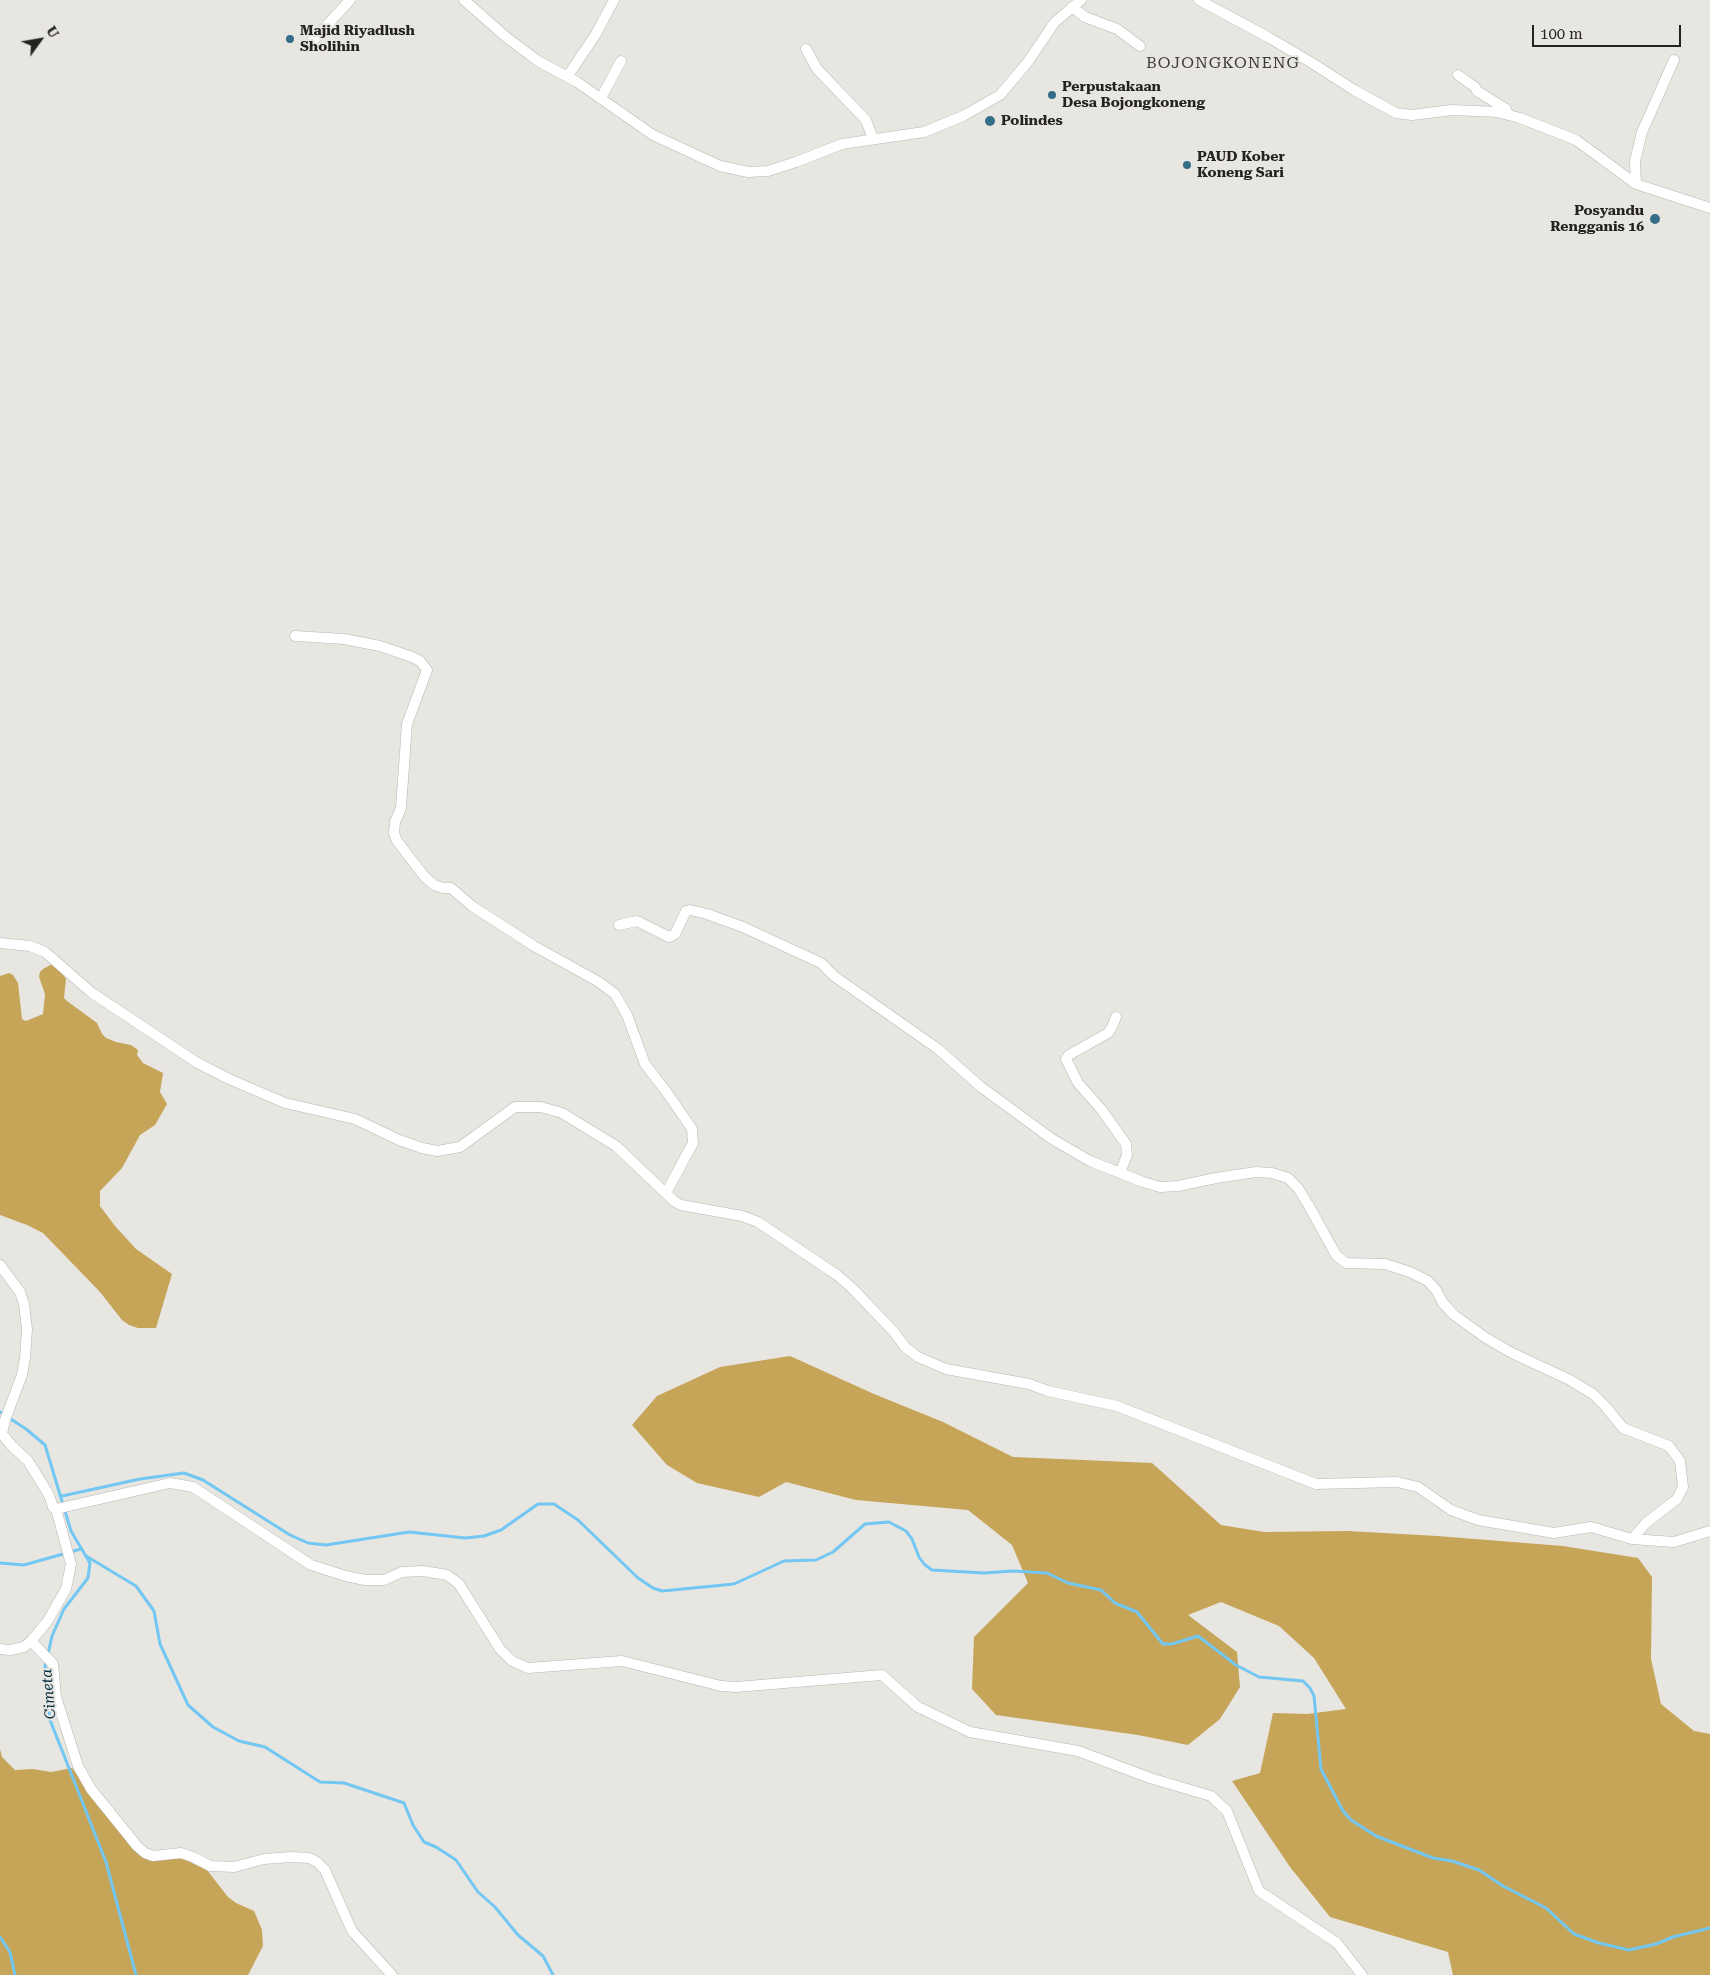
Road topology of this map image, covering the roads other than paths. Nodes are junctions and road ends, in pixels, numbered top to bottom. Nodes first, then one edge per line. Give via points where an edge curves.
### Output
1 (350, 0) edge
2 (464, 0) edge
3 (614, 0) edge
4 (1081, 0) edge
5 (1199, 0) edge
6 (1072, 7) junction
7 (1140, 46) dead end
8 (307, 47) dead end
9 (806, 49) dead end
10 (621, 60) dead end
11 (1674, 60) dead end
12 (1458, 75) dead end
13 (567, 78) junction
14 (602, 98) junction
15 (1508, 115) junction
16 (873, 139) junction
17 (1636, 184) junction
18 (1710, 208) edge
19 (295, 636) dead end
20 (619, 925) dead end
21 (0, 943) edge
22 (1116, 1017) dead end
23 (1120, 1173) junction
24 (666, 1193) junction
25 (0, 1265) edge
26 (63, 1508) junction
27 (1710, 1531) edge
28 (1632, 1539) junction
29 (31, 1641) junction
30 (0, 1650) edge
31 (392, 1975) edge
32 (1362, 1975) edge

1 - 8 street
2 - 13 street via 538,61
3 - 13 street
4 - 6 street
5 - 15 street via 1396,113 1412,115 1452,110
6 - 7 street via 1085,17 1118,29
6 - 16 street via 1055,22 1027,63 995,98 924,132
9 - 16 street via 818,69 866,120
10 - 14 street
11 - 17 street via 1642,132 1636,161
12 - 15 street via 1506,109
13 - 14 street
14 - 16 street via 653,135 720,166 748,172 768,171 842,144
15 - 17 street via 1576,140
17 - 18 street
19 - 24 street via 344,639 380,646 420,661 427,670 408,724 401,808 395,822 397,841 434,885 451,888 472,906 615,994 628,1015 645,1064 692,1129 693,1143
20 - 23 street via 637,921 669,937 675,934 686,911 690,910 743,927 821,963 834,976 938,1049 981,1087 1036,1128 1075,1154
21 - 24 street via 30,946 45,952 92,993 196,1062 285,1103 355,1119 399,1140 437,1151 468,1142 515,1107 541,1107 562,1113 616,1146
22 - 23 street via 1108,1032 1066,1059 1078,1083 1126,1144 1127,1155
23 - 28 street via 1160,1187 1256,1172 1288,1178 1298,1188 1336,1255 1346,1262 1385,1264 1428,1281 1454,1315 1486,1338 1593,1394 1623,1428 1669,1446 1680,1460 1683,1487 1678,1499 1646,1523
24 - 28 street via 680,1205 758,1222 837,1276 866,1301 905,1347 932,1364 1117,1406 1316,1484 1397,1482 1418,1487 1451,1510 1478,1520 1554,1533 1591,1527
25 - 26 street via 20,1292 27,1329 22,1374 3,1436 28,1461 49,1494 53,1507
26 - 29 street via 71,1564 66,1589
26 - 32 street via 170,1483 193,1487 311,1565 365,1580 384,1580 402,1572 447,1575 459,1584 500,1648 512,1661 528,1668 622,1662 736,1687 882,1675 918,1707 970,1732 1078,1752 1211,1796 1227,1811 1259,1891 1337,1943
27 - 28 street via 1674,1542
29 - 30 street via 24,1647
29 - 31 street via 53,1664 56,1697 78,1766 91,1789 137,1846 153,1856 181,1853 210,1866 234,1867 264,1859 291,1857 317,1862 325,1870 352,1931

